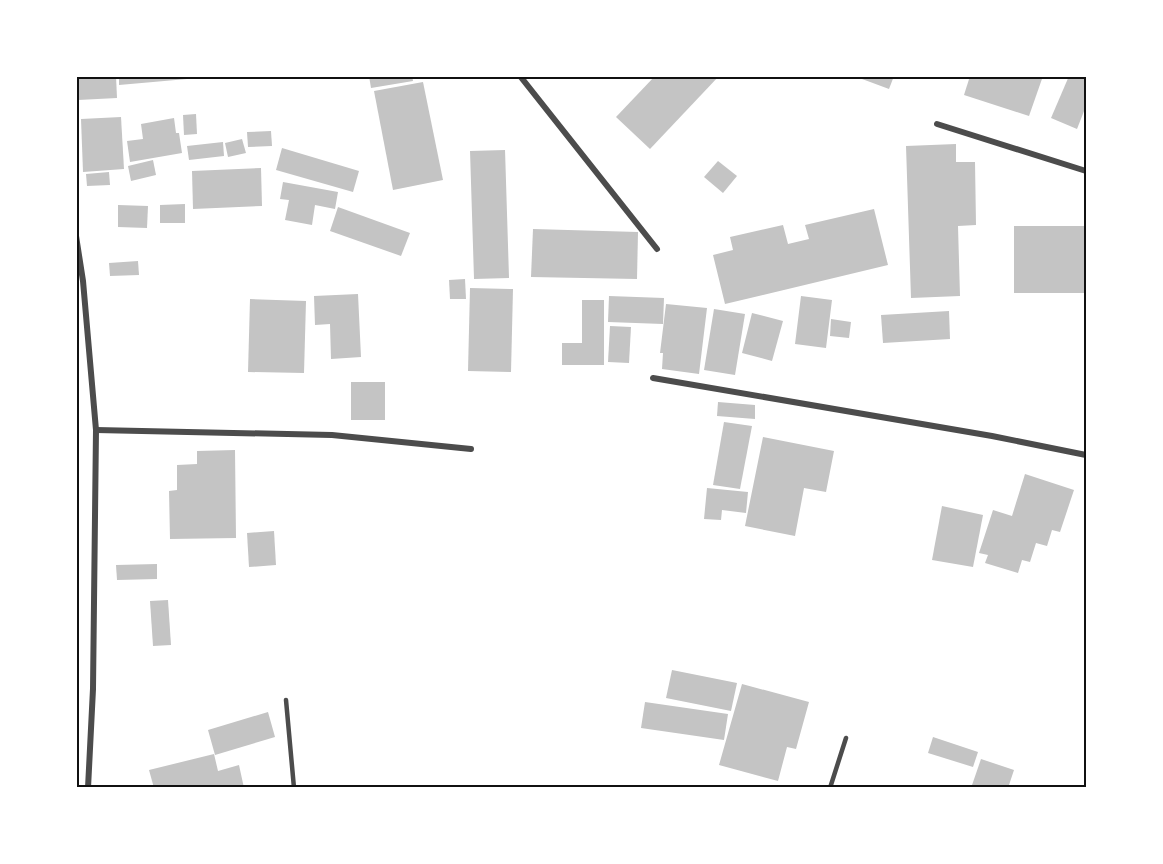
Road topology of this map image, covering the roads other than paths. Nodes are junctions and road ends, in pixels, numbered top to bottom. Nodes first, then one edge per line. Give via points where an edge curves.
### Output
1 (520, 76) edge
2 (937, 124) dead end
3 (1086, 171) edge
4 (76, 236) edge
5 (657, 249) dead end
6 (653, 378) dead end
7 (96, 430) junction
8 (471, 449) dead end
9 (1086, 455) edge
10 (286, 700) dead end
11 (846, 738) dead end
12 (88, 788) edge
13 (294, 788) edge
14 (830, 788) edge

1 - 5 street
2 - 3 street
4 - 7 street
6 - 9 street
7 - 8 street via 332,435
7 - 12 street
10 - 13 lane
11 - 14 lane

